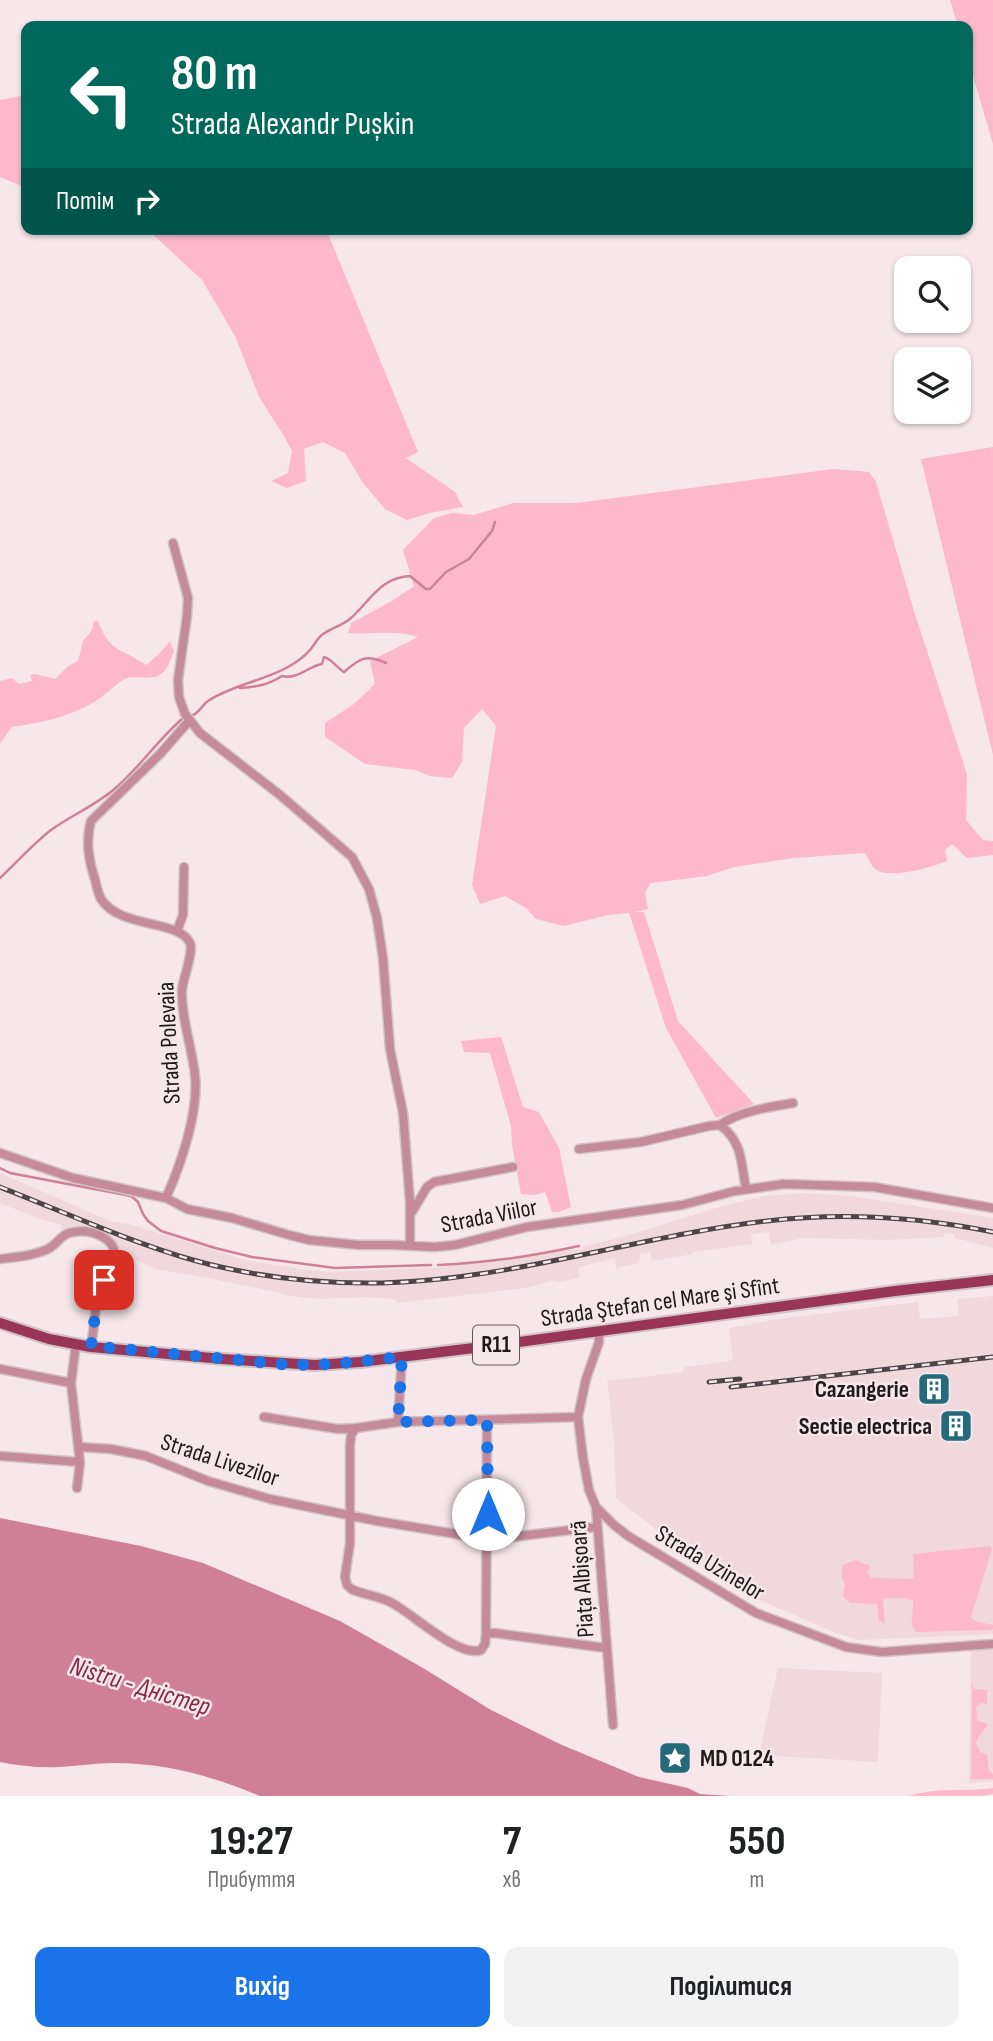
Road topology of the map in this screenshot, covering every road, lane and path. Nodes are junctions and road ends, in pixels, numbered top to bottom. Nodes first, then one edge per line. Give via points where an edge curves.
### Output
1 (173, 543) dead end
2 (189, 721) junction
3 (184, 867) dead end
4 (177, 931) junction
5 (793, 1103) dead end
6 (720, 1125) junction
7 (579, 1149) dead end
8 (0, 1153) edge
9 (513, 1167) dead end
10 (746, 1189) junction
11 (166, 1198) junction
12 (993, 1208) edge
13 (410, 1214) junction
14 (410, 1245) junction
15 (0, 1259) edge
16 (993, 1280) edge
17 (0, 1323) edge
18 (599, 1331) junction
19 (76, 1344) junction
20 (91, 1346) junction
21 (402, 1357) junction
22 (0, 1369) edge
23 (71, 1383) junction
24 (264, 1417) dead end
25 (578, 1417) junction
26 (487, 1420) junction
27 (398, 1422) junction
28 (356, 1428) junction
29 (79, 1447) junction
30 (0, 1456) edge
31 (80, 1462) junction
32 (78, 1488) dead end
33 (596, 1507) junction
34 (349, 1514) junction
35 (596, 1527) junction
36 (488, 1538) junction
37 (486, 1634) junction
38 (993, 1644) edge
39 (606, 1648) junction
40 (613, 1725) dead end

1 - 2 street via 188,598 178,680
2 - 4 street via 91,821 88,832 90,862 101,898 134,920
2 - 13 street via 352,857 369,889 377,918 390,1049 403,1113
3 - 4 street via 183,915
4 - 11 street, Strada Polevaia via 191,946 182,992 195,1090 182,1160
5 - 6 street
6 - 7 street via 641,1142
6 - 10 street via 738,1145
8 - 11 street, Strada Viilor via 73,1178
9 - 13 street, Strada Viilor via 434,1182
10 - 12 street, Strada Viilor via 784,1184 851,1185
10 - 14 street, Strada Viilor via 682,1205 527,1227 455,1245
11 - 14 street, Strada Viilor via 187,1209 309,1240
13 - 14 street
15 - 20 street via 38,1253 65,1235 84,1231 114,1248 112,1265 98,1293
16 - 18 main road, Strada Ştefan cel Mare şi Sfînt / R11
17 - 19 main road, Strada Ştefan cel Mare şi Sfînt / R11
18 - 21 main road, Strada Ştefan cel Mare şi Sfînt / R11
18 - 25 street
19 - 20 main road, Strada Ştefan cel Mare şi Sfînt / R11
19 - 23 street
20 - 21 main road, Strada Ştefan cel Mare şi Sfînt / R11 via 290,1365
21 - 27 street
22 - 23 street
23 - 29 street
24 - 28 street
25 - 26 street
25 - 33 street via 589,1490
26 - 27 street
26 - 36 street
27 - 28 street
28 - 34 street via 349,1446
29 - 31 street
29 - 34 street, Strada Livezilor via 146,1456 218,1485
30 - 31 street
31 - 32 street
33 - 35 street, Piața Albișoară
33 - 38 street, Strada Uzinelor via 628,1536 739,1604 831,1642 882,1652
34 - 36 street, Strada Livezilor
34 - 37 street via 347,1585 390,1601 468,1651 481,1650
35 - 36 street, Strada Livezilor
35 - 39 street, Piața Albișoară
36 - 37 street
37 - 39 street, Piața Albișoară
39 - 40 street, Piața Albișoară

